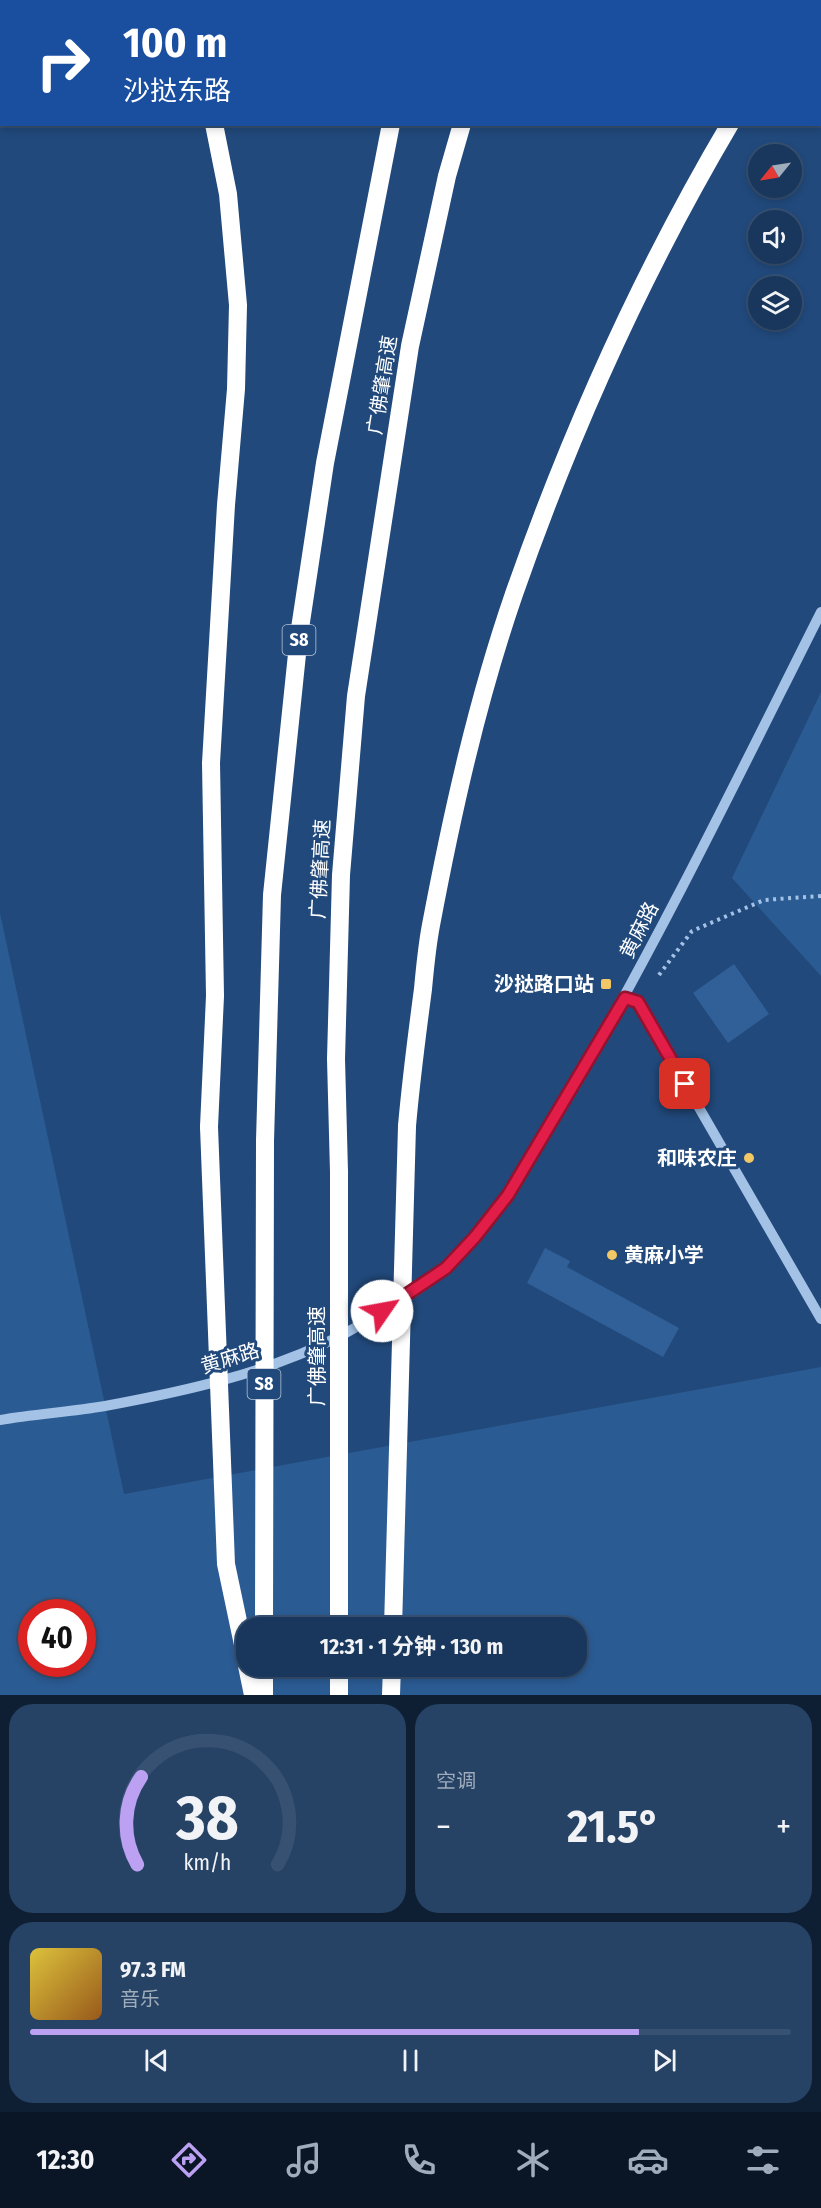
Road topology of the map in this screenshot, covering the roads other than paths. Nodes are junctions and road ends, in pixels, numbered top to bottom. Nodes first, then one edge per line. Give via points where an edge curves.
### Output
1 (214, 126) edge
2 (391, 126) edge
3 (461, 126) edge
4 (729, 126) edge
5 (821, 612) edge
6 (625, 998) junction
7 (821, 1319) edge
8 (0, 1420) edge
9 (237, 1617) edge
10 (264, 1617) edge
11 (339, 1617) edge
12 (393, 1617) edge
13 (250, 1677) edge
14 (264, 1677) edge
15 (339, 1677) edge
16 (392, 1677) edge
17 (253, 1695) edge
18 (264, 1695) edge
19 (339, 1695) edge
20 (391, 1695) edge

1 - 9 highway, bridge via 228,194 238,305 211,763 214,996 209,1127 226,1564
2 - 10 highway, 广佛肇高速 / S8, bridge via 325,463 299,635 272,895 265,1142
3 - 11 highway, 广佛肇高速, bridge via 410,346 356,696 341,875 336,1059
4 - 12 highway, bridge via 695,183 621,329 548,502 513,596 461,778 430,928 407,1126
5 - 6 street, 黄麻路
6 - 7 street via 638,1002
6 - 8 street, 黄麻路 via 508,1195 446,1268 420,1286 342,1335 251,1372 104,1406
13 - 17 highway
14 - 18 highway
15 - 19 highway
16 - 20 highway

